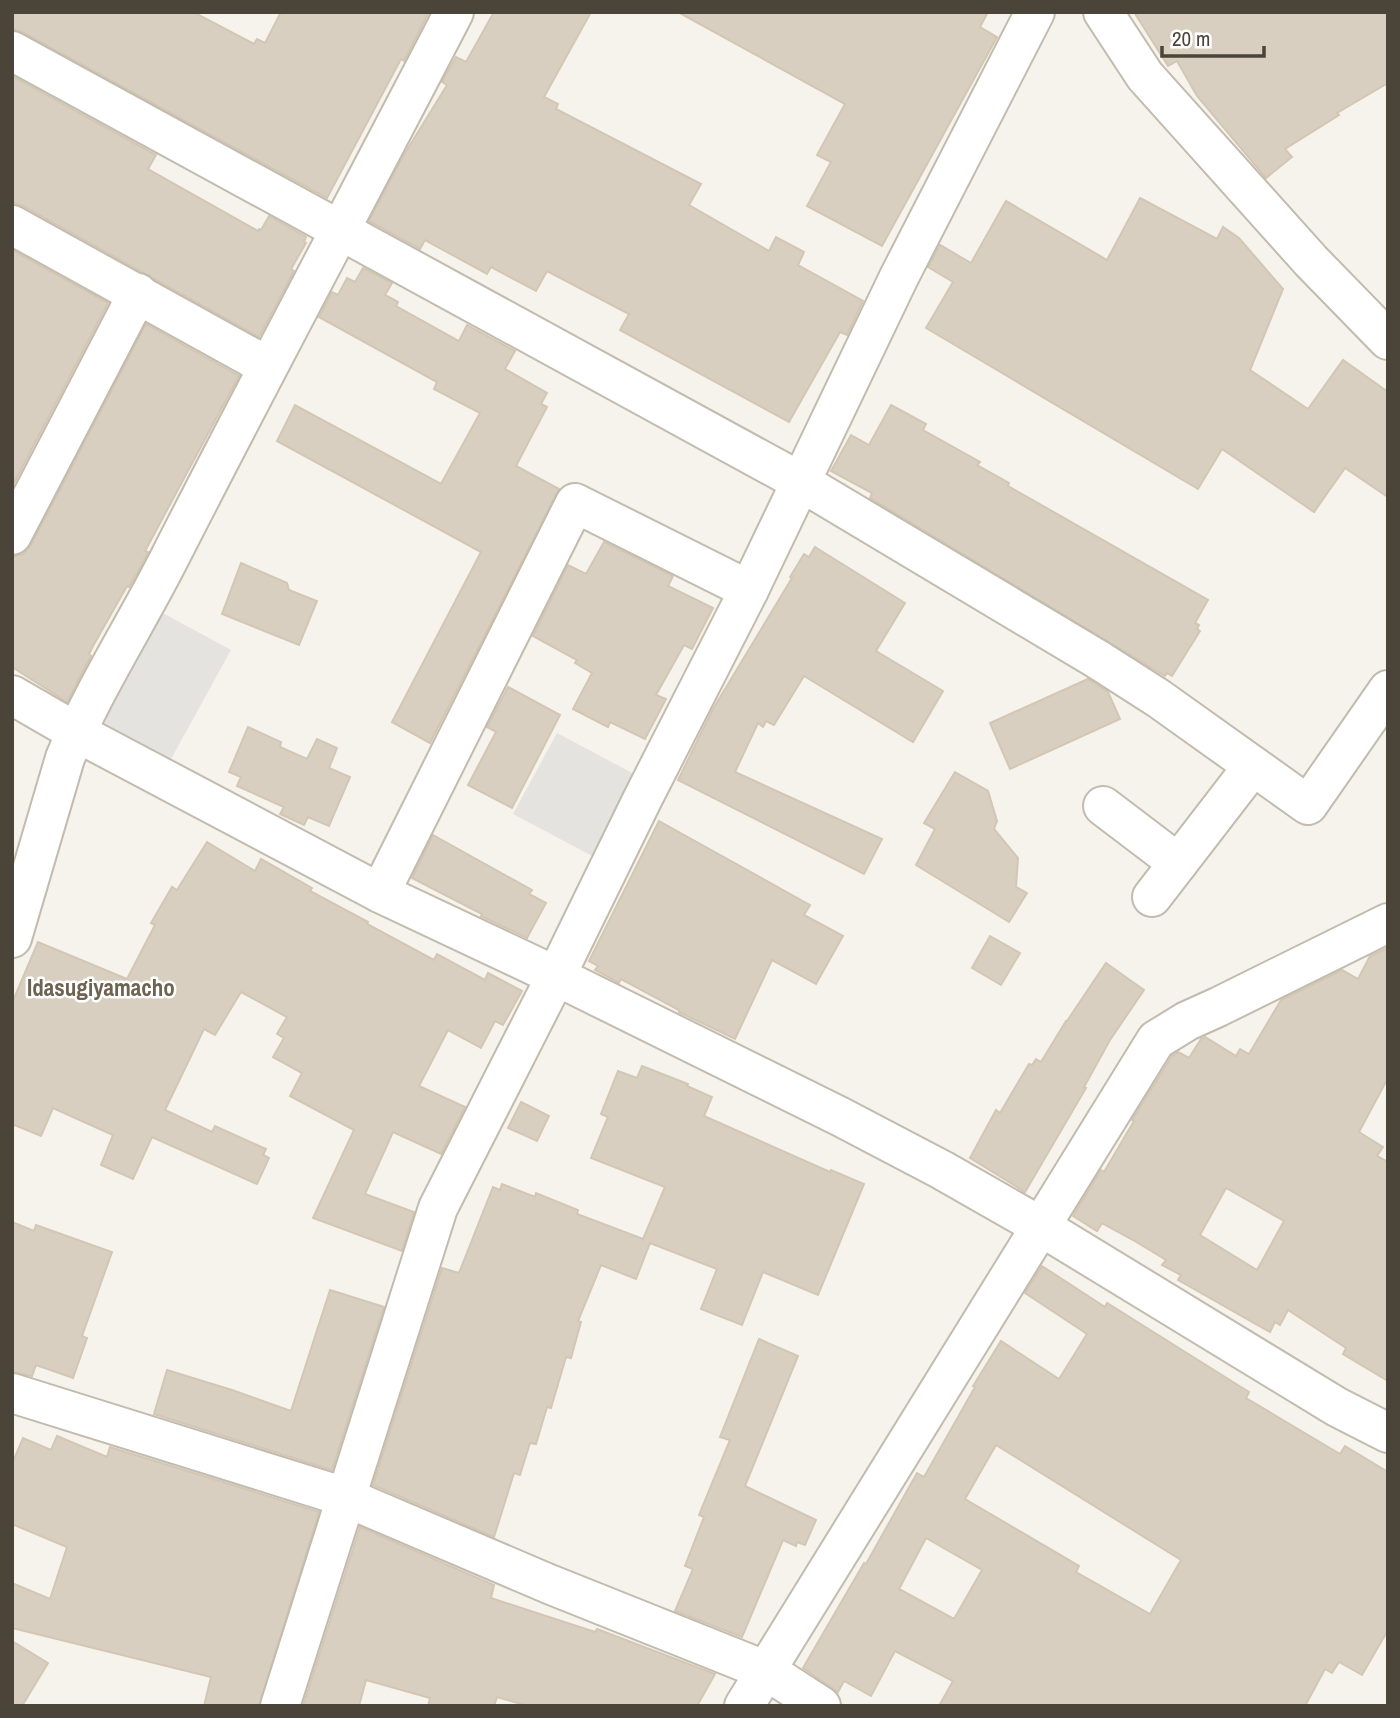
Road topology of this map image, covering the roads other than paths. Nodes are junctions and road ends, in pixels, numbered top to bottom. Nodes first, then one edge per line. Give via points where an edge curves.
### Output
1 (454, 12) edge
2 (1035, 12) edge
3 (1103, 12) edge
4 (12, 51) edge
5 (12, 225) edge
6 (341, 229) junction
7 (138, 293) junction
8 (1388, 340) edge
9 (267, 366) junction
10 (801, 482) junction
11 (12, 535) edge
12 (749, 590) junction
13 (1388, 690) edge
14 (12, 695) edge
15 (76, 732) junction
16 (1253, 766) junction
17 (1103, 806) dead end
18 (1178, 863) junction
19 (380, 893) junction
20 (1152, 897) dead end
21 (1388, 923) edge
22 (12, 938) edge
23 (556, 976) junction
24 (1040, 1226) junction
25 (12, 1393) edge
26 (1388, 1433) edge
27 (345, 1497) junction
28 (767, 1671) junction
29 (279, 1706) edge
30 (744, 1706) edge
31 (821, 1706) edge

1 - 6 street
2 - 10 street via 899,277
3 - 8 street via 1145,76
4 - 6 street
5 - 7 street
6 - 9 street
6 - 10 street
7 - 9 street
7 - 11 street
9 - 15 street
10 - 12 street
10 - 16 street via 1097,659
12 - 19 street via 575,503
12 - 23 street
13 - 16 street via 1308,805
14 - 15 street
15 - 19 street
15 - 22 street
16 - 18 street
17 - 18 street
18 - 20 street
19 - 23 street
21 - 24 street via 1156,1040
23 - 24 street via 841,1117
23 - 27 street via 438,1208
24 - 26 street via 1337,1407
24 - 28 street
25 - 27 street
27 - 28 street
27 - 29 street
28 - 30 street
28 - 31 street

